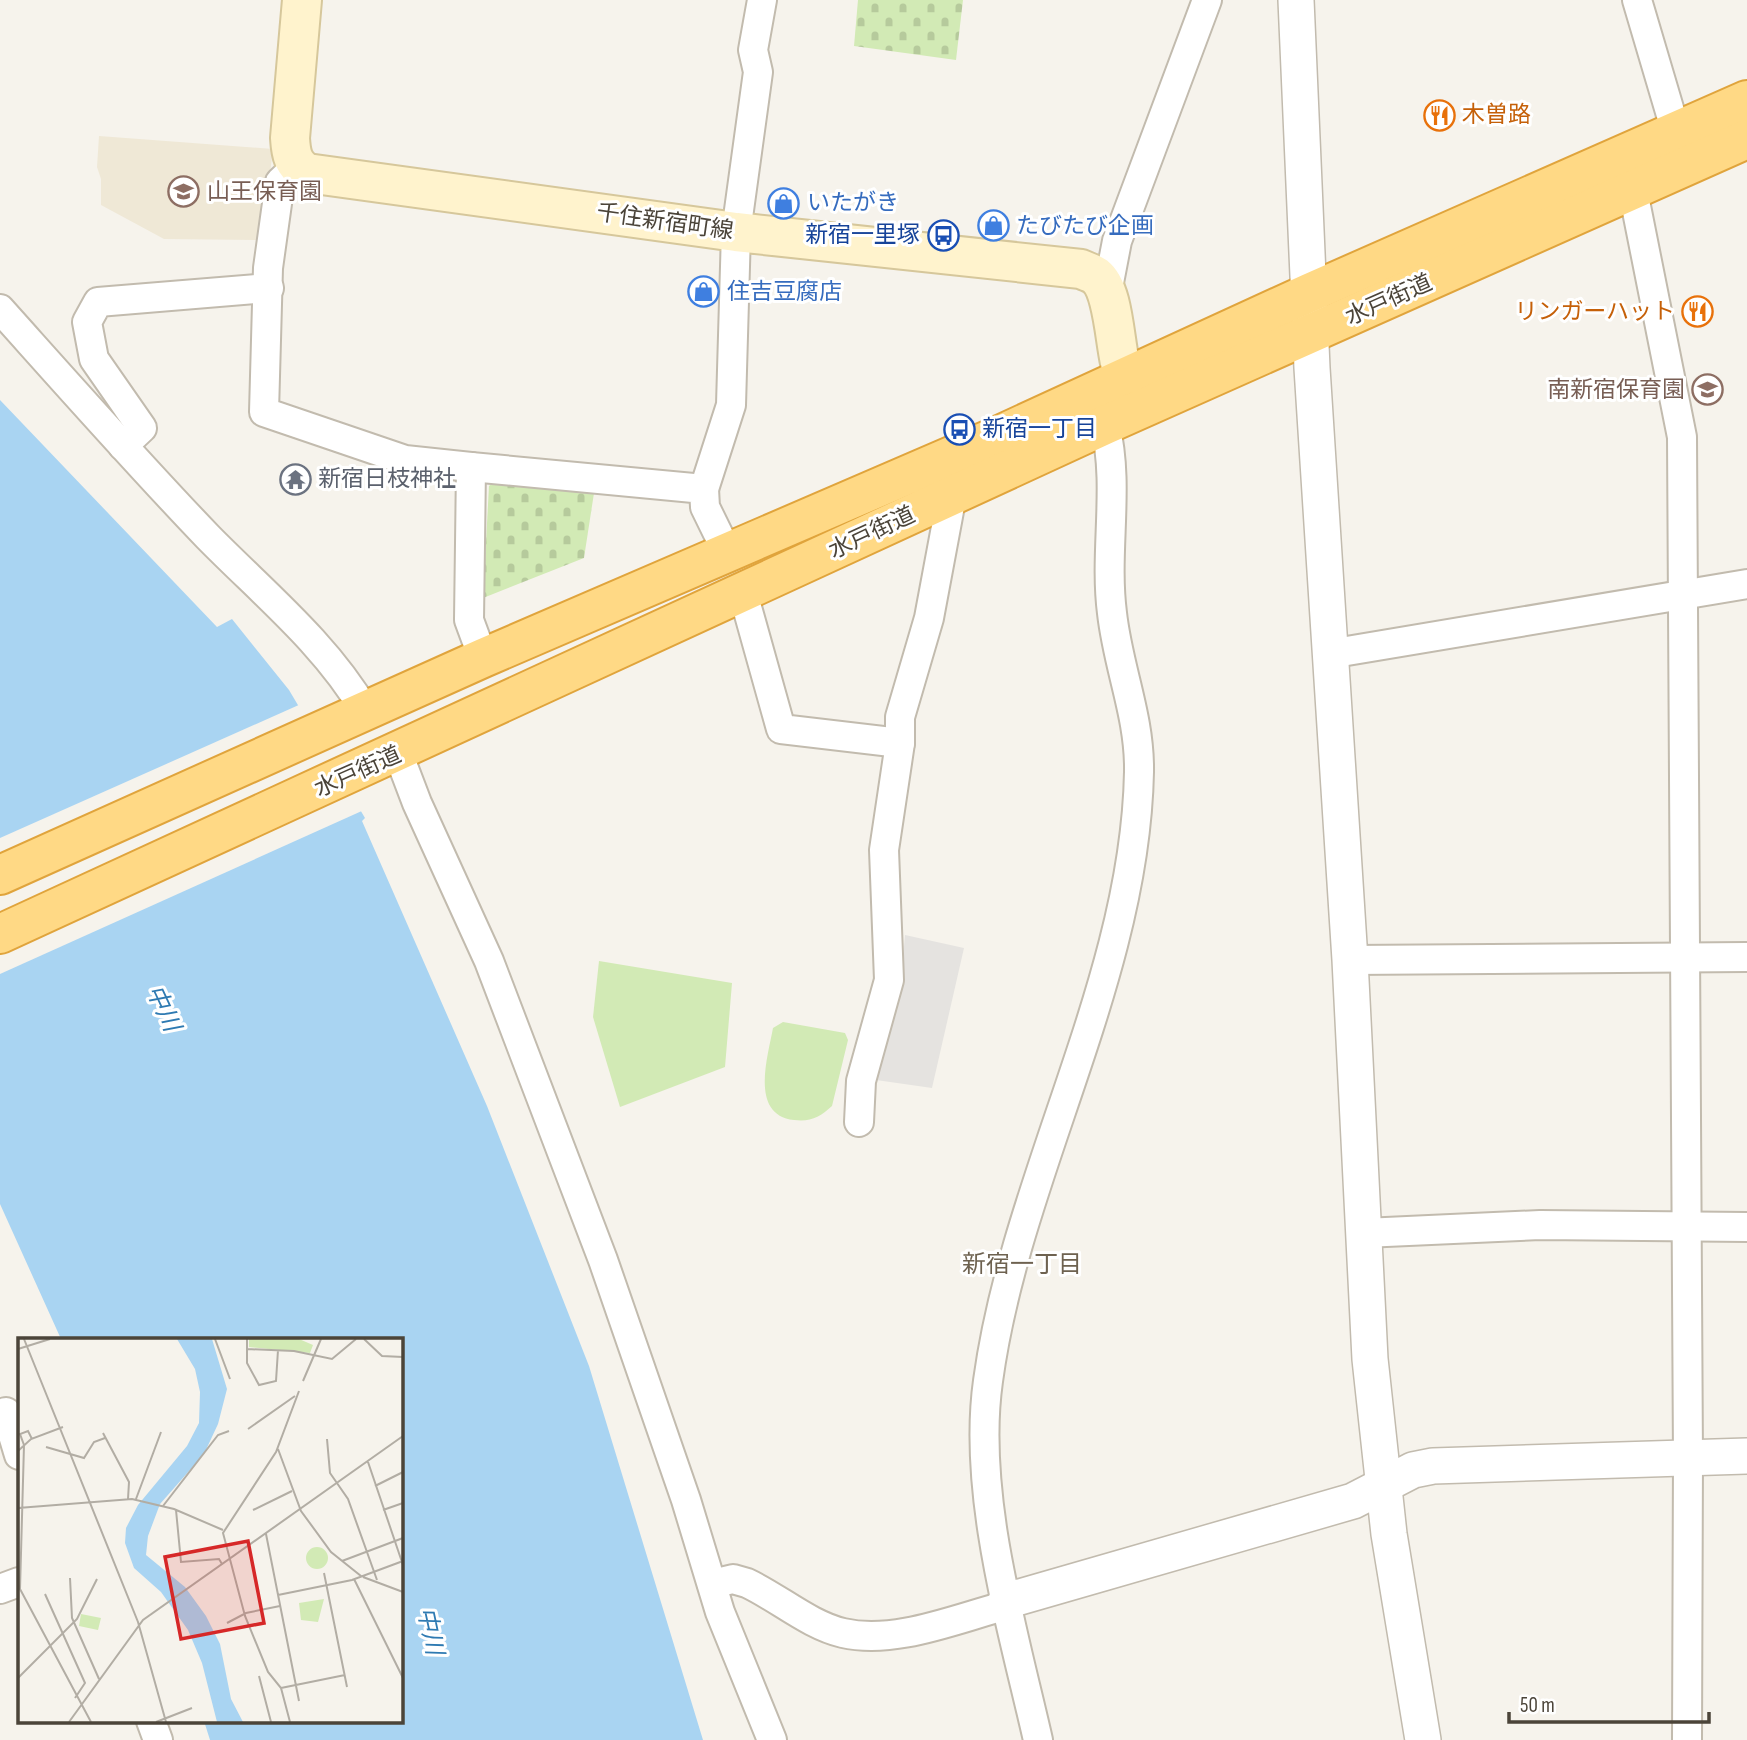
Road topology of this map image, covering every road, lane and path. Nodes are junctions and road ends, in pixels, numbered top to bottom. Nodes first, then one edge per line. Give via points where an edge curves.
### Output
1 (302, 0) edge
2 (762, 0) edge
3 (1207, 0) edge
4 (1296, 0) edge
5 (1637, 0) edge
6 (1747, 100) edge
7 (1676, 132) junction
8 (1747, 139) edge
9 (297, 166) junction
10 (1633, 191) junction
11 (736, 232) junction
12 (269, 288) junction
13 (1107, 293) junction
14 (1309, 293) junction
15 (0, 309) edge
16 (1310, 335) junction
17 (1124, 378) junction
18 (1105, 425) junction
19 (123, 446) junction
20 (471, 467) junction
21 (704, 489) junction
22 (952, 495) junction
23 (727, 554) junction
24 (1747, 584) edge
25 (743, 593) junction
26 (1681, 596) junction
27 (1329, 653) junction
28 (483, 658) junction
29 (349, 718) junction
30 (900, 743) junction
31 (398, 753) junction
32 (0, 875) edge
33 (0, 934) edge
34 (1683, 957) junction
35 (1747, 957) edge
36 (1350, 960) junction
37 (859, 1122) dead end
38 (1686, 1226) junction
39 (1747, 1227) edge
40 (1364, 1233) junction
41 (8, 1415) edge
42 (18, 1451) edge
43 (1747, 1456) edge
44 (1688, 1458) junction
45 (1382, 1485) junction
46 (18, 1582) edge
47 (712, 1584) junction
48 (0, 1588) edge
49 (1007, 1603) junction
50 (151, 1722) edge
51 (158, 1740) edge
52 (772, 1740) edge
53 (1038, 1740) edge
54 (1423, 1740) edge
55 (1686, 1740) edge

1 - 9 main road via 290,138
2 - 11 street via 754,50 758,72
3 - 13 street via 1117,240
4 - 14 street
5 - 7 street
6 - 7 highway, 水戸街道
7 - 14 highway, 水戸街道
8 - 10 highway, 水戸街道
9 - 11 main road, 千住新宿町線 via 329,178
9 - 12 street via 280,183
10 - 16 highway, 水戸街道
10 - 26 street via 1682,437
11 - 13 main road, 千住新宿町線 via 1081,269 1098,277
11 - 21 street via 731,405
12 - 19 street via 97,302 87,323 94,359 142,428
12 - 20 street via 264,412 405,460
13 - 17 main road
14 - 16 street
14 - 17 highway, 水戸街道
15 - 19 street
16 - 18 highway, 水戸街道
16 - 27 street
17 - 23 highway, 水戸街道
18 - 22 highway, 水戸街道
18 - 49 street via 1111,451 1108,549 1112,615 1137,724 1137,811 1120,913 1005,1294 988,1381 984,1441
19 - 29 street via 350,685
20 - 21 street
20 - 28 street via 469,620
21 - 23 street via 705,507
22 - 25 highway, 水戸街道
22 - 30 street via 929,618 902,708
23 - 28 highway, 水戸街道
24 - 26 street
25 - 30 street via 781,729
25 - 31 highway, 水戸街道
26 - 27 street
26 - 34 street
27 - 36 street
28 - 29 highway, 水戸街道
29 - 32 highway, 水戸街道
30 - 37 street via 884,850 889,980 861,1081
31 - 33 highway, 水戸街道
31 - 47 street via 489,961 599,1248
34 - 35 street
34 - 36 street
34 - 38 street
36 - 40 street
38 - 39 street
38 - 40 street via 1540,1225
38 - 44 street
40 - 45 street
41 - 42 street
43 - 44 street
44 - 45 street via 1433,1466
44 - 55 street
45 - 49 street via 1353,1501
45 - 54 street
46 - 48 street
47 - 49 street via 747,1583 842,1633 872,1636 925,1627
47 - 52 street
49 - 53 street
50 - 51 street

